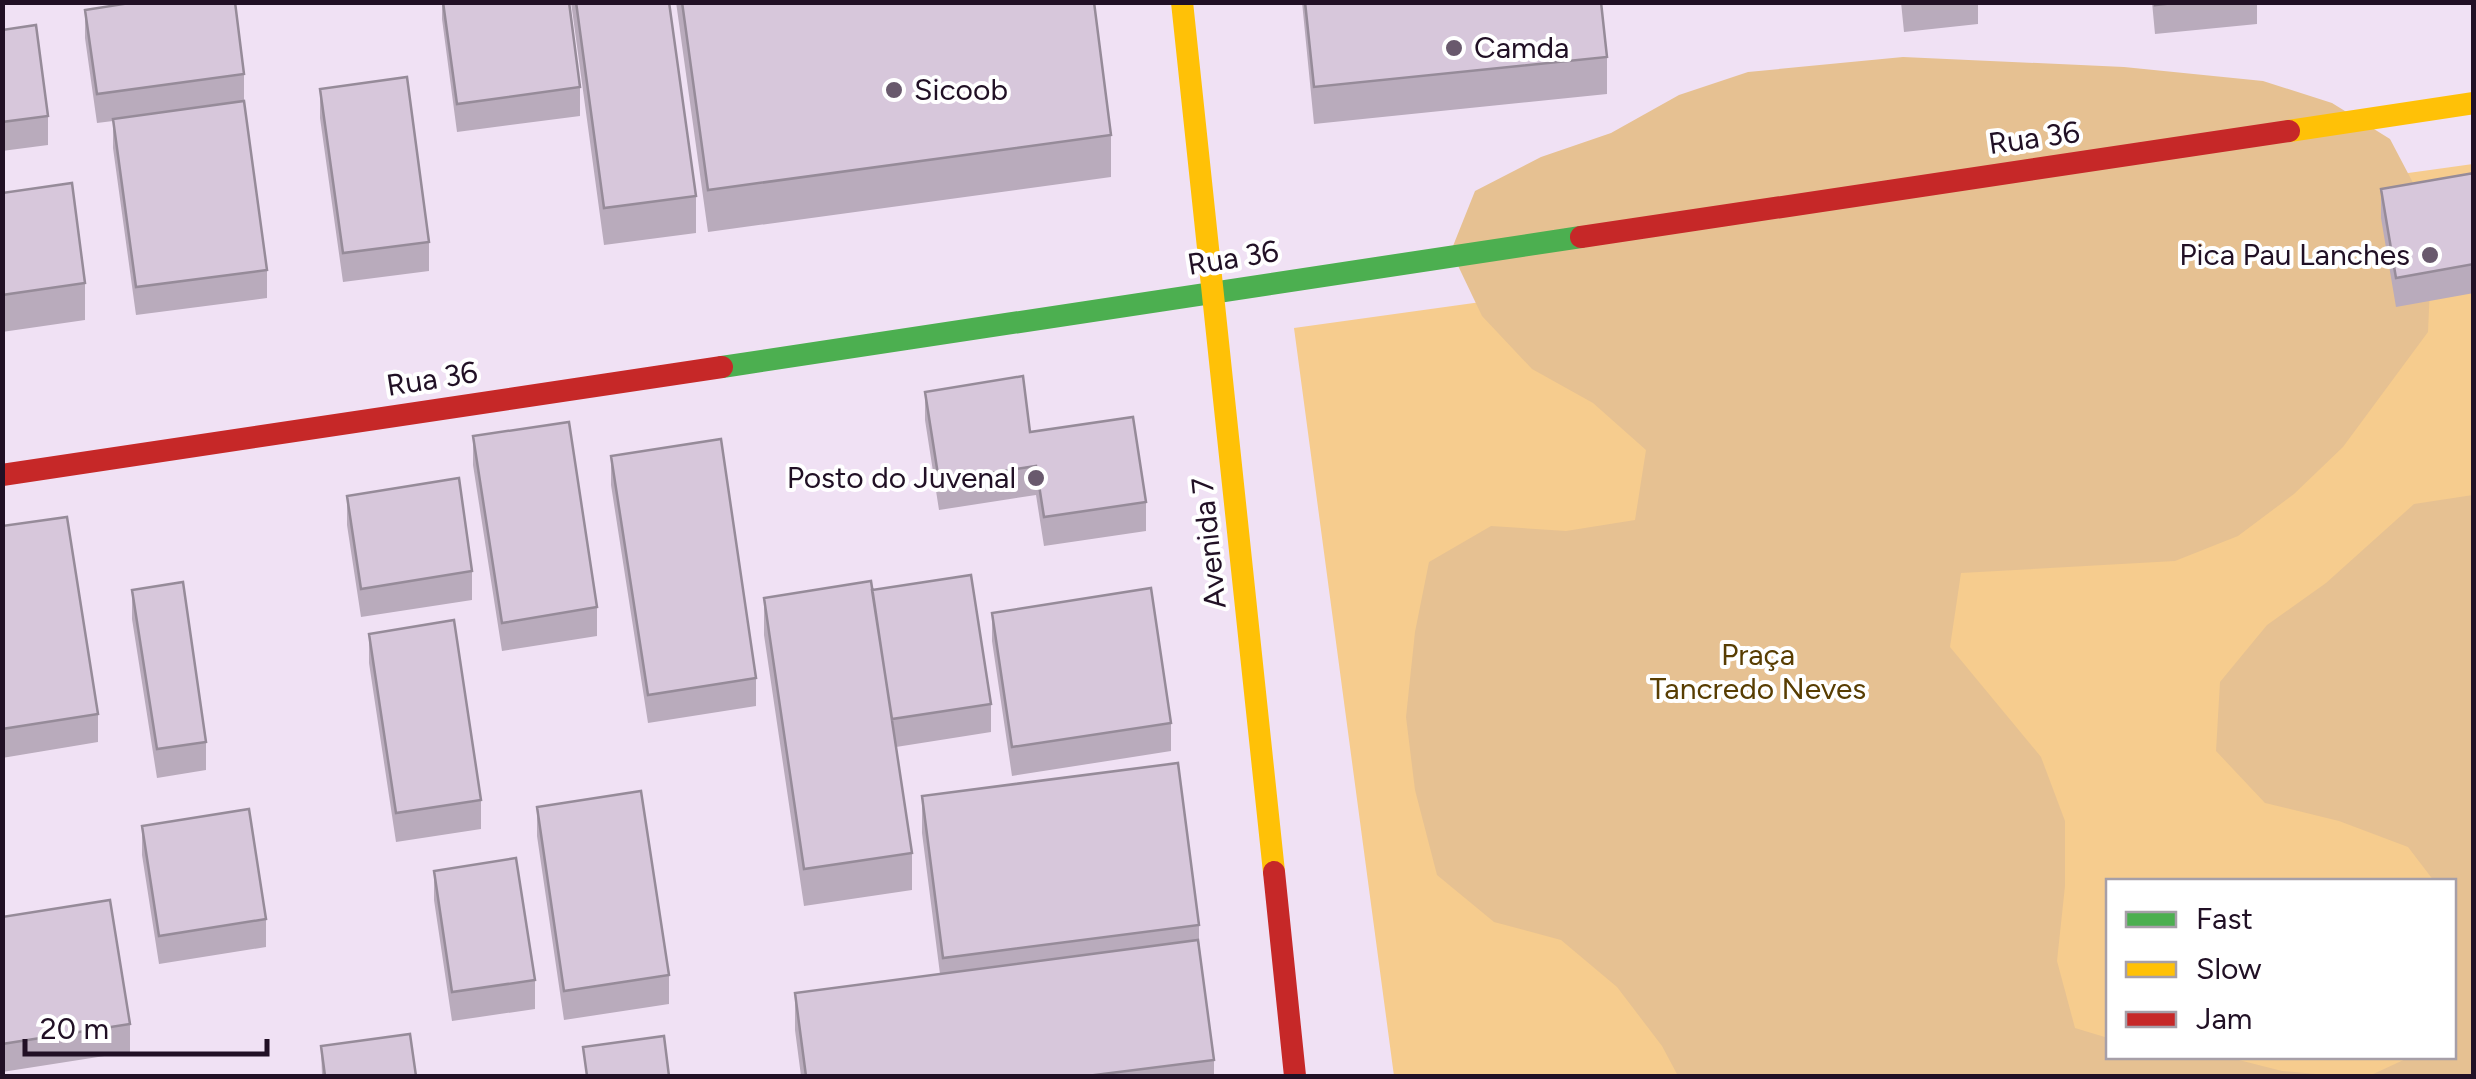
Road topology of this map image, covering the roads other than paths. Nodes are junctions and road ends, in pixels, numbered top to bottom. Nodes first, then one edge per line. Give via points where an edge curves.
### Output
1 (1182, 2) edge
2 (2474, 103) edge
3 (1212, 292) junction
4 (2, 475) edge
5 (1295, 1076) edge

1 - 3 street, Avenida 7
2 - 3 street, Rua 36
3 - 4 street, Rua 36
3 - 5 street, Avenida 7

